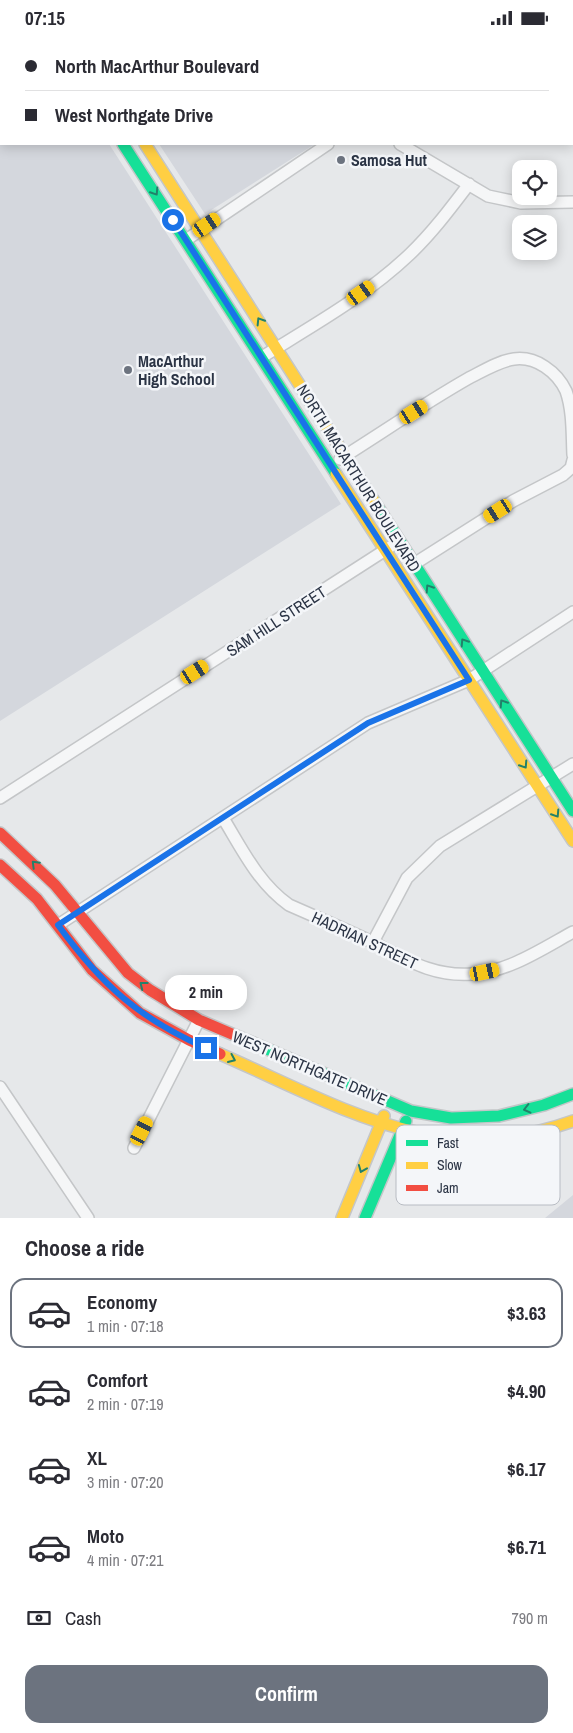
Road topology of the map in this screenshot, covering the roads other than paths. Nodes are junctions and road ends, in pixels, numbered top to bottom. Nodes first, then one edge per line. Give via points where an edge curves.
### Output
1 (124, 145) edge
2 (147, 145) edge
3 (327, 145) edge
4 (402, 145) edge
5 (153, 155) junction
6 (138, 166) junction
7 (469, 184) junction
8 (573, 202) edge
9 (201, 229) junction
10 (186, 240) junction
11 (277, 348) junction
12 (262, 357) junction
13 (346, 455) junction
14 (573, 455) edge
15 (573, 460) edge
16 (330, 465) junction
17 (400, 541) junction
18 (386, 550) junction
19 (414, 564) junction
20 (573, 612) edge
21 (483, 671) junction
22 (469, 680) junction
23 (573, 764) edge
24 (552, 778) junction
25 (538, 787) junction
26 (0, 798) edge
27 (573, 811) edge
28 (223, 818) junction
29 (0, 833) edge
30 (573, 841) edge
31 (0, 865) edge
32 (78, 913) junction
33 (58, 925) junction
34 (573, 932) edge
35 (373, 943) junction
36 (199, 1020) junction
37 (189, 1040) junction
38 (0, 1087) edge
39 (573, 1094) edge
40 (391, 1103) junction
41 (411, 1111) junction
42 (573, 1121) edge
43 (380, 1124) junction
44 (405, 1125) edge
45 (560, 1127) edge
46 (396, 1129) edge
47 (396, 1145) edge
48 (134, 1148) dead end
49 (88, 1218) edge
50 (342, 1218) edge
51 (365, 1218) edge

1 - 6 main road, NORTH MACARTHUR BOULEVARD
2 - 5 main road, NORTH MACARTHUR BOULEVARD
3 - 9 street
4 - 7 street
5 - 6 main road
5 - 9 main road, NORTH MACARTHUR BOULEVARD
6 -> 10 main road, NORTH MACARTHUR BOULEVARD
7 - 8 street via 488,196 521,203
7 - 11 street via 431,233 399,264
9 - 10 street
11 -> 9 main road, NORTH MACARTHUR BOULEVARD
10 - 12 main road, NORTH MACARTHUR BOULEVARD
11 - 12 street
11 - 13 main road, NORTH MACARTHUR BOULEVARD
12 - 16 main road, NORTH MACARTHUR BOULEVARD
13 - 14 street via 458,385 508,360 525,359 538,363 558,379 570,403
13 - 16 street
13 - 17 main road, NORTH MACARTHUR BOULEVARD
15 - 19 street via 564,475 518,498
16 - 18 main road, NORTH MACARTHUR BOULEVARD
17 - 18 street, SAM HILL STREET
17 - 19 main road, NORTH MACARTHUR BOULEVARD
18 - 22 main road, NORTH MACARTHUR BOULEVARD
18 - 26 street, SAM HILL STREET
21 -> 19 main road, NORTH MACARTHUR BOULEVARD
20 - 21 street
21 - 22 street
24 -> 21 main road, NORTH MACARTHUR BOULEVARD
22 -> 25 main road, NORTH MACARTHUR BOULEVARD
22 - 28 street via 368,723
23 - 24 street
24 - 25 street
24 - 27 main road, NORTH MACARTHUR BOULEVARD
25 -> 30 main road, NORTH MACARTHUR BOULEVARD
25 - 35 street via 440,846 407,878
28 - 32 street
28 - 35 street, HADRIAN STREET via 274,894 289,905
32 -> 29 main road, WEST NORTHGATE DRIVE via 34,863
31 - 33 main road, WEST NORTHGATE DRIVE via 37,899
32 - 33 street
36 -> 32 main road, WEST NORTHGATE DRIVE via 128,973
33 - 37 main road, WEST NORTHGATE DRIVE via 108,986 140,1013
34 - 35 street, HADRIAN STREET via 527,958 473,974 446,973 420,966
36 - 37 street
36 - 40 main road, WEST NORTHGATE DRIVE
37 -> 43 main road, WEST NORTHGATE DRIVE
37 - 48 street
38 - 49 street
39 -> 41 main road, WEST NORTHGATE DRIVE via 500,1116 451,1118
40 - 41 main road, WEST NORTHGATE DRIVE
40 - 43 main road
41 - 44 main road
42 - 45 main road, WEST NORTHGATE DRIVE
43 - 46 main road, WEST NORTHGATE DRIVE
43 -> 50 main road
47 - 51 main road

